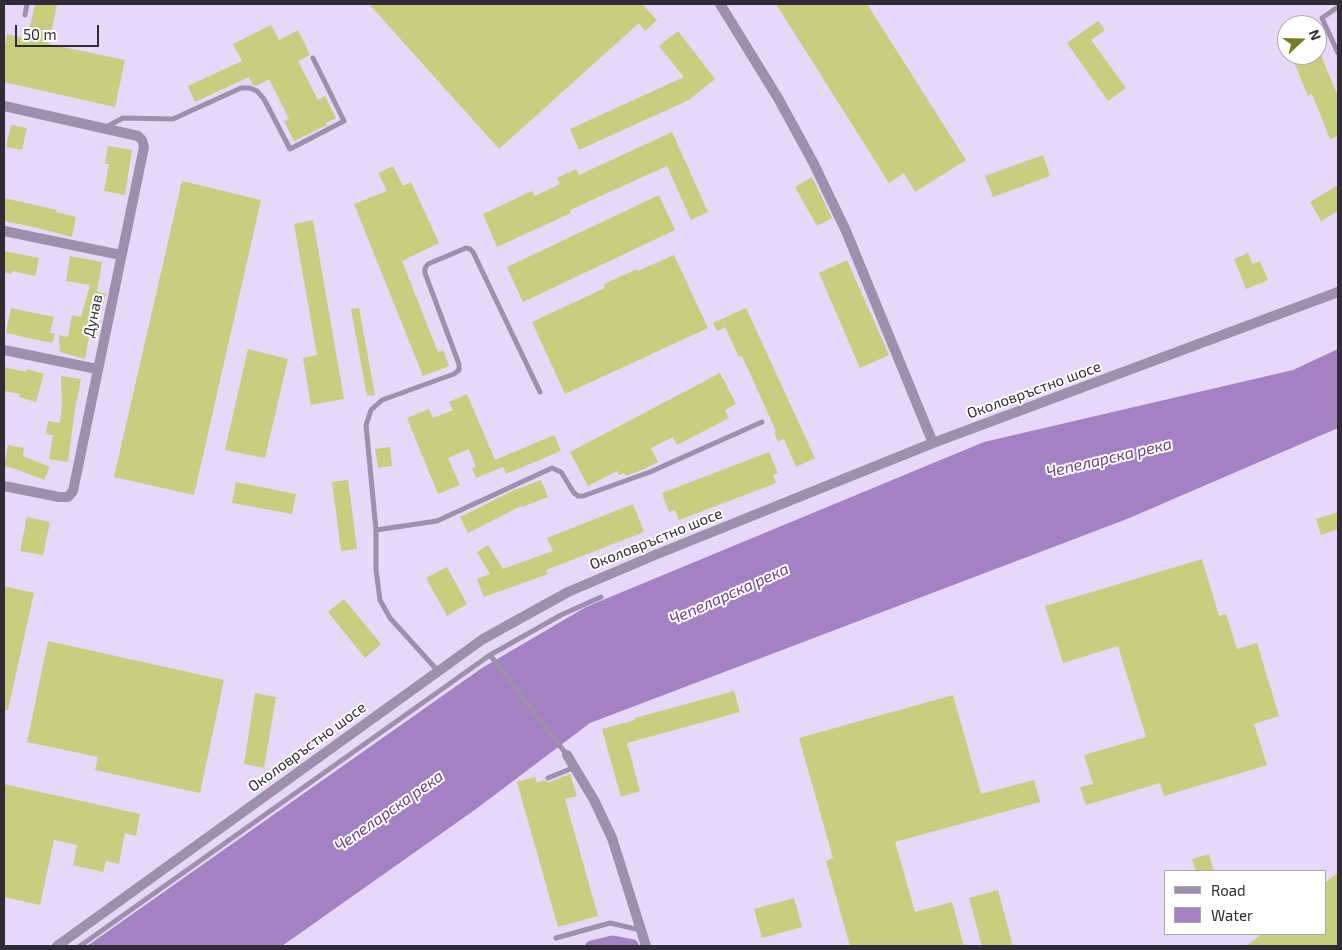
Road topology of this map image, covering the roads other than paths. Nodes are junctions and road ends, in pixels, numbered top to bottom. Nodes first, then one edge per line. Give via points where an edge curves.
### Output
1 (27, 4) edge
2 (720, 4) edge
3 (1338, 7) edge
4 (25, 15) dead end
5 (1338, 53) edge
6 (313, 58) dead end
7 (4, 106) edge
8 (103, 129) junction
9 (4, 231) edge
10 (121, 255) junction
11 (1338, 292) edge
12 (4, 350) edge
13 (97, 369) junction
14 (540, 392) dead end
15 (762, 422) dead end
16 (933, 443) junction
17 (4, 486) edge
18 (376, 530) junction
19 (601, 597) dead end
20 (490, 655) junction
21 (438, 671) junction
22 (567, 755) joint
23 (575, 767) junction
24 (548, 778) dead end
25 (641, 930) junction
26 (556, 938) dead end
27 (57, 946) edge
28 (80, 946) edge
29 (646, 946) edge

1 - 4 lane
2 - 16 street via 814,164 846,231
3 - 5 lane via 1322,18
6 - 8 lane via 344,121 290,148 264,99 250,88 241,88 173,119 123,118
7 - 8 street
8 - 10 street, Дунав via 138,136 144,147
9 - 10 street
10 - 13 street, Дунав
11 - 16 street, Околовръстно шосе
12 - 13 street
13 - 17 street, Дунав via 73,491 68,497 59,497
14 - 18 lane via 473,252 466,248 428,264 424,268 425,273 459,370 382,400 371,410 366,425
15 - 18 lane via 650,472 583,496 574,493 562,472 552,468 437,521
16 - 21 street, Околовръстно шосе via 568,592 483,639
18 - 21 lane via 380,600 390,618
19 - 20 lane via 561,615
20 - 22 lane
20 - 28 lane
21 - 27 street, Околовръстно шосе
22 - 23 street
23 - 24 lane
23 - 25 street via 612,838
25 - 26 lane via 610,923
25 - 29 street

